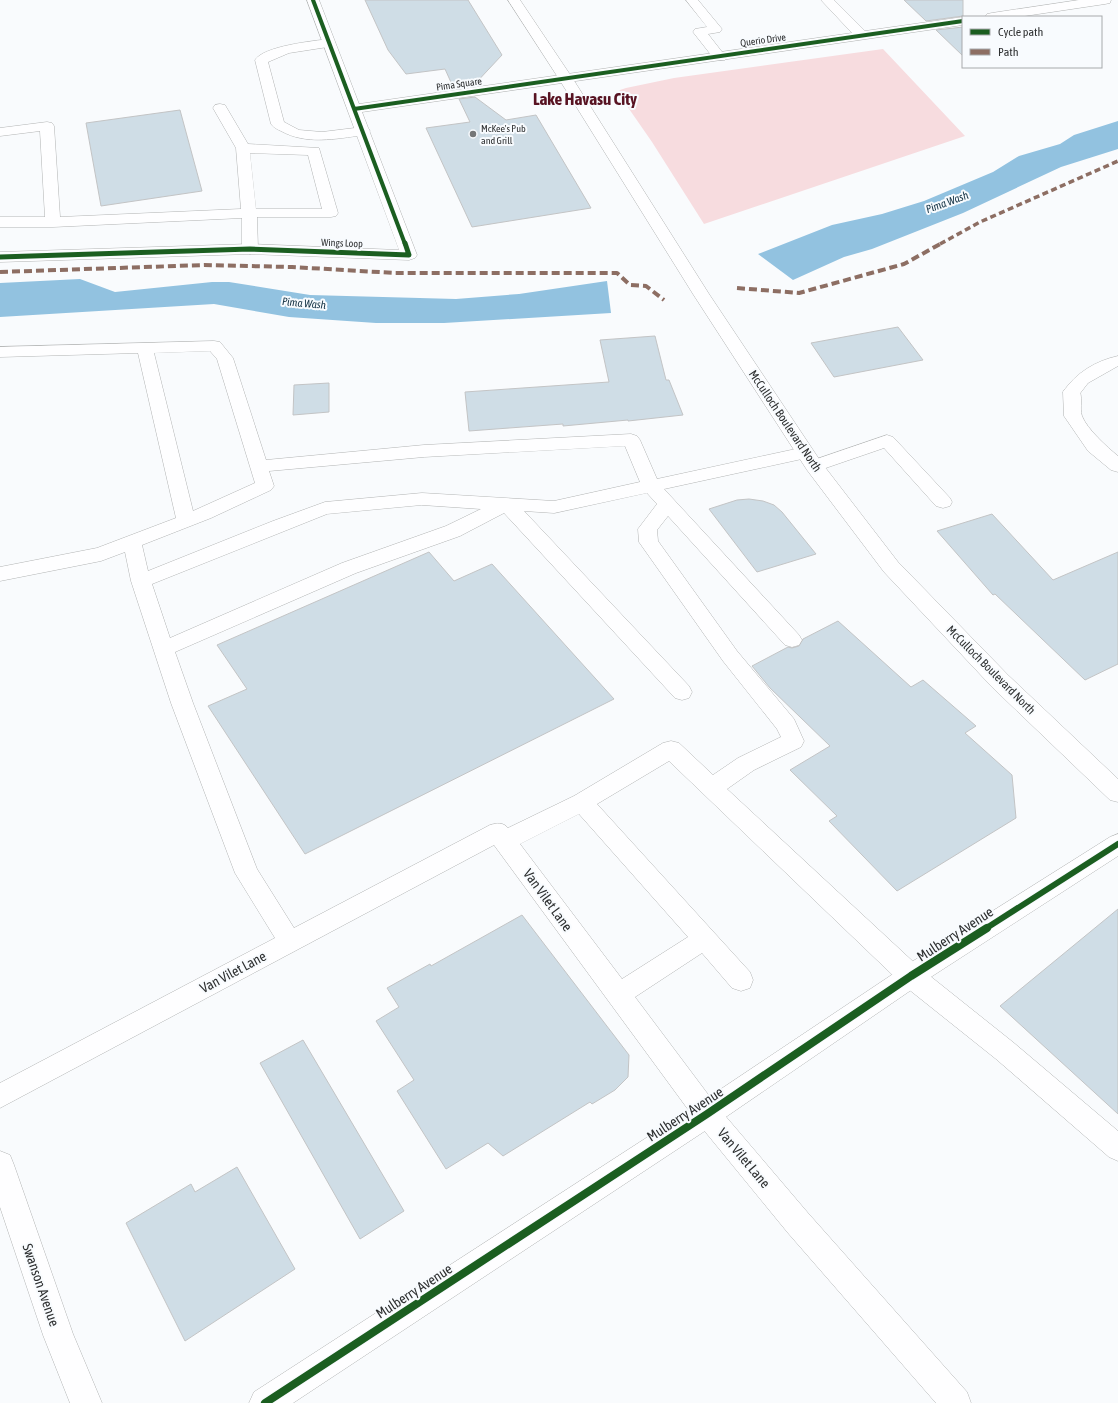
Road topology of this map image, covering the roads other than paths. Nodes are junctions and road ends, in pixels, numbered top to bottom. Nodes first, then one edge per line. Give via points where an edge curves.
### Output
1 (313, 0) edge
2 (514, 0) edge
3 (826, 0) edge
4 (1105, 0) edge
5 (694, 3) edge
6 (999, 16) edge
7 (962, 21) edge
8 (862, 36) junction
9 (329, 43) junction
10 (720, 57) junction
11 (566, 79) junction
12 (220, 108) dead end
13 (354, 109) junction
14 (363, 131) junction
15 (0, 132) edge
16 (243, 148) junction
17 (249, 213) junction
18 (0, 222) edge
19 (53, 222) junction
20 (250, 249) junction
21 (0, 257) edge
22 (144, 348) junction
23 (0, 352) edge
24 (1118, 361) edge
25 (1072, 392) joint
26 (809, 460) junction
27 (259, 466) junction
28 (1118, 466) edge
29 (651, 486) junction
30 (943, 502) dead end
31 (506, 504) junction
32 (667, 504) junction
33 (186, 521) junction
34 (132, 542) junction
35 (0, 574) edge
36 (141, 581) junction
37 (792, 640) dead end
38 (164, 649) junction
39 (682, 692) dead end
40 (712, 788) junction
41 (1118, 793) edge
42 (582, 802) junction
43 (504, 841) junction
44 (1118, 844) edge
45 (704, 939) junction
46 (290, 942) junction
47 (911, 976) junction
48 (741, 980) dead end
49 (618, 995) junction
50 (0, 1096) edge
51 (707, 1114) junction
52 (1118, 1148) edge
53 (0, 1165) edge
54 (86, 1403) edge
55 (264, 1403) edge
56 (956, 1403) edge

1 - 9 street, Wings Loop
2 - 11 street, McCulloch Boulevard North
3 - 8 street
4 - 6 street
5 - 10 lane via 716,29 699,32
7 - 8 street, Querio Drive
8 - 10 street, Querio Drive
9 - 13 street, Wings Loop
9 - 14 lane via 288,48 261,60 278,124 296,134 322,136
10 - 11 street, Querio Drive
11 - 13 street, Pima Square
11 - 26 street, McCulloch Boulevard North
12 - 16 lane
13 - 14 street, Wings Loop
14 - 20 street, Wings Loop via 410,256
15 - 19 lane via 47,126
16 - 17 lane
16 - 17 lane via 314,151 331,213
17 - 19 lane
17 - 20 lane
18 - 19 lane
20 - 21 street, Wings Loop
22 - 23 lane
22 - 27 lane via 214,346 225,358
22 - 33 lane
24 - 25 lane via 1109,363 1082,379
25 - 28 street via 1073,416 1095,447
26 - 29 lane
26 - 30 lane via 886,441
26 - 41 street, McCulloch Boulevard North via 892,567 1000,681
27 - 29 lane via 424,451 631,440
27 - 33 lane via 265,486
29 - 31 lane via 554,507
29 - 32 lane
31 - 36 lane via 422,499 325,508
31 - 38 lane via 454,532 349,568
31 - 39 lane
32 - 37 lane
32 - 40 lane via 648,529 649,542 730,656 786,725 792,742 746,764
33 - 34 lane
34 - 35 lane via 101,554
34 - 36 lane
36 - 38 lane
38 - 46 lane via 247,873
40 - 42 lane via 671,749
40 - 47 lane
42 - 43 lane
42 - 45 lane
43 - 46 lane, Van Vilet Lane via 498,832
43 - 49 lane, Van Vilet Lane
44 - 47 street, Mulberry Avenue
45 - 48 lane
45 - 49 lane
46 - 50 lane, Van Vilet Lane
47 - 51 street, Mulberry Avenue
47 - 52 lane via 1005,1051
49 - 51 lane, Van Vilet Lane
51 - 55 street, Mulberry Avenue
51 - 56 lane, Van Vilet Lane via 798,1223
53 - 54 street, Swanson Avenue via 58,1335

